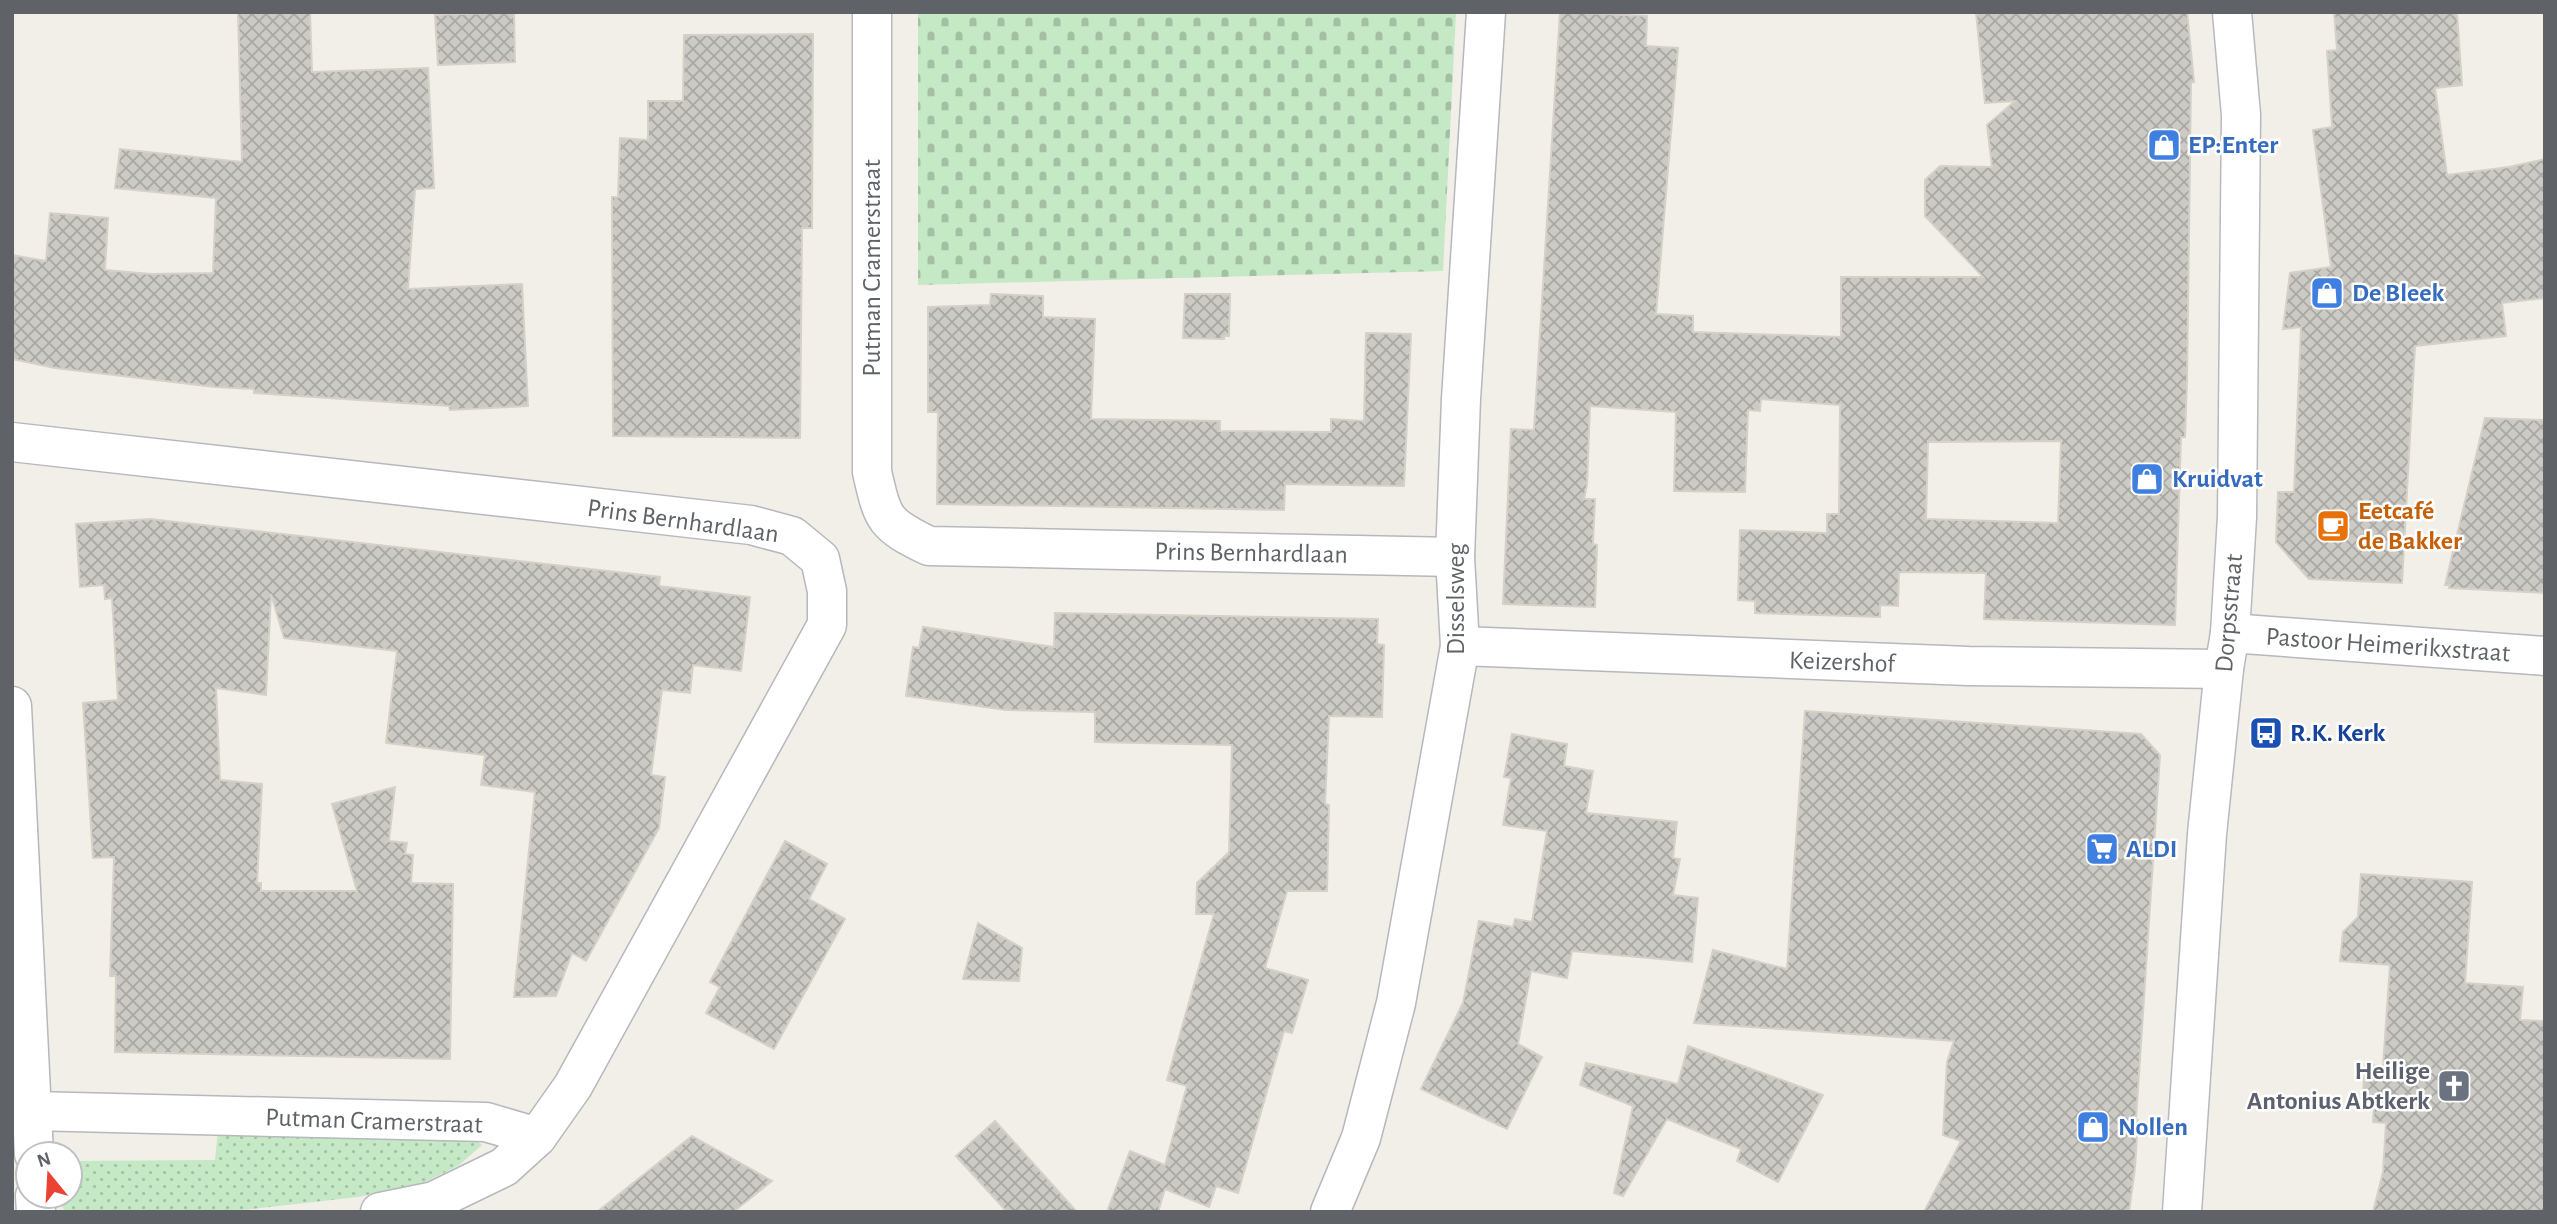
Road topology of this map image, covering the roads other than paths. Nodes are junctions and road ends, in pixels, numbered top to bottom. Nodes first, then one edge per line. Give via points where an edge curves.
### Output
1 (872, 12) edge
2 (1486, 12) edge
3 (2232, 12) edge
4 (12, 442) edge
5 (888, 519) joint
6 (1455, 557) junction
7 (1460, 646) junction
8 (2227, 651) junction
9 (2545, 656) edge
10 (12, 706) edge
11 (32, 1111) junction
12 (537, 1137) junction
13 (33, 1140) edge
14 (380, 1212) edge
15 (1330, 1212) edge
16 (2182, 1212) edge

1 - 5 street, Putman Cramerstraat via 872,472 881,511
2 - 6 street, Disselsweg
3 - 8 street, Dorpsstraat via 2241,142 2237,517
4 - 12 street, Prins Bernhardlaan via 751,525 792,536 820,559 827,591 827,625 573,1086
5 - 6 street, Prins Bernhardlaan via 899,532 929,546
6 - 7 street, Disselsweg
7 - 8 street, Keizershof via 1968,666
7 - 15 street, Disselsweg via 1396,1003 1361,1138
8 - 9 street, Pastoor Heimerikxstraat
8 - 16 street, Dorpsstraat via 2207,834
10 - 11 street
11 - 12 street, Putman Cramerstraat via 486,1122
11 - 13 street
12 - 14 street, Putman Cramerstraat via 504,1167 434,1201

